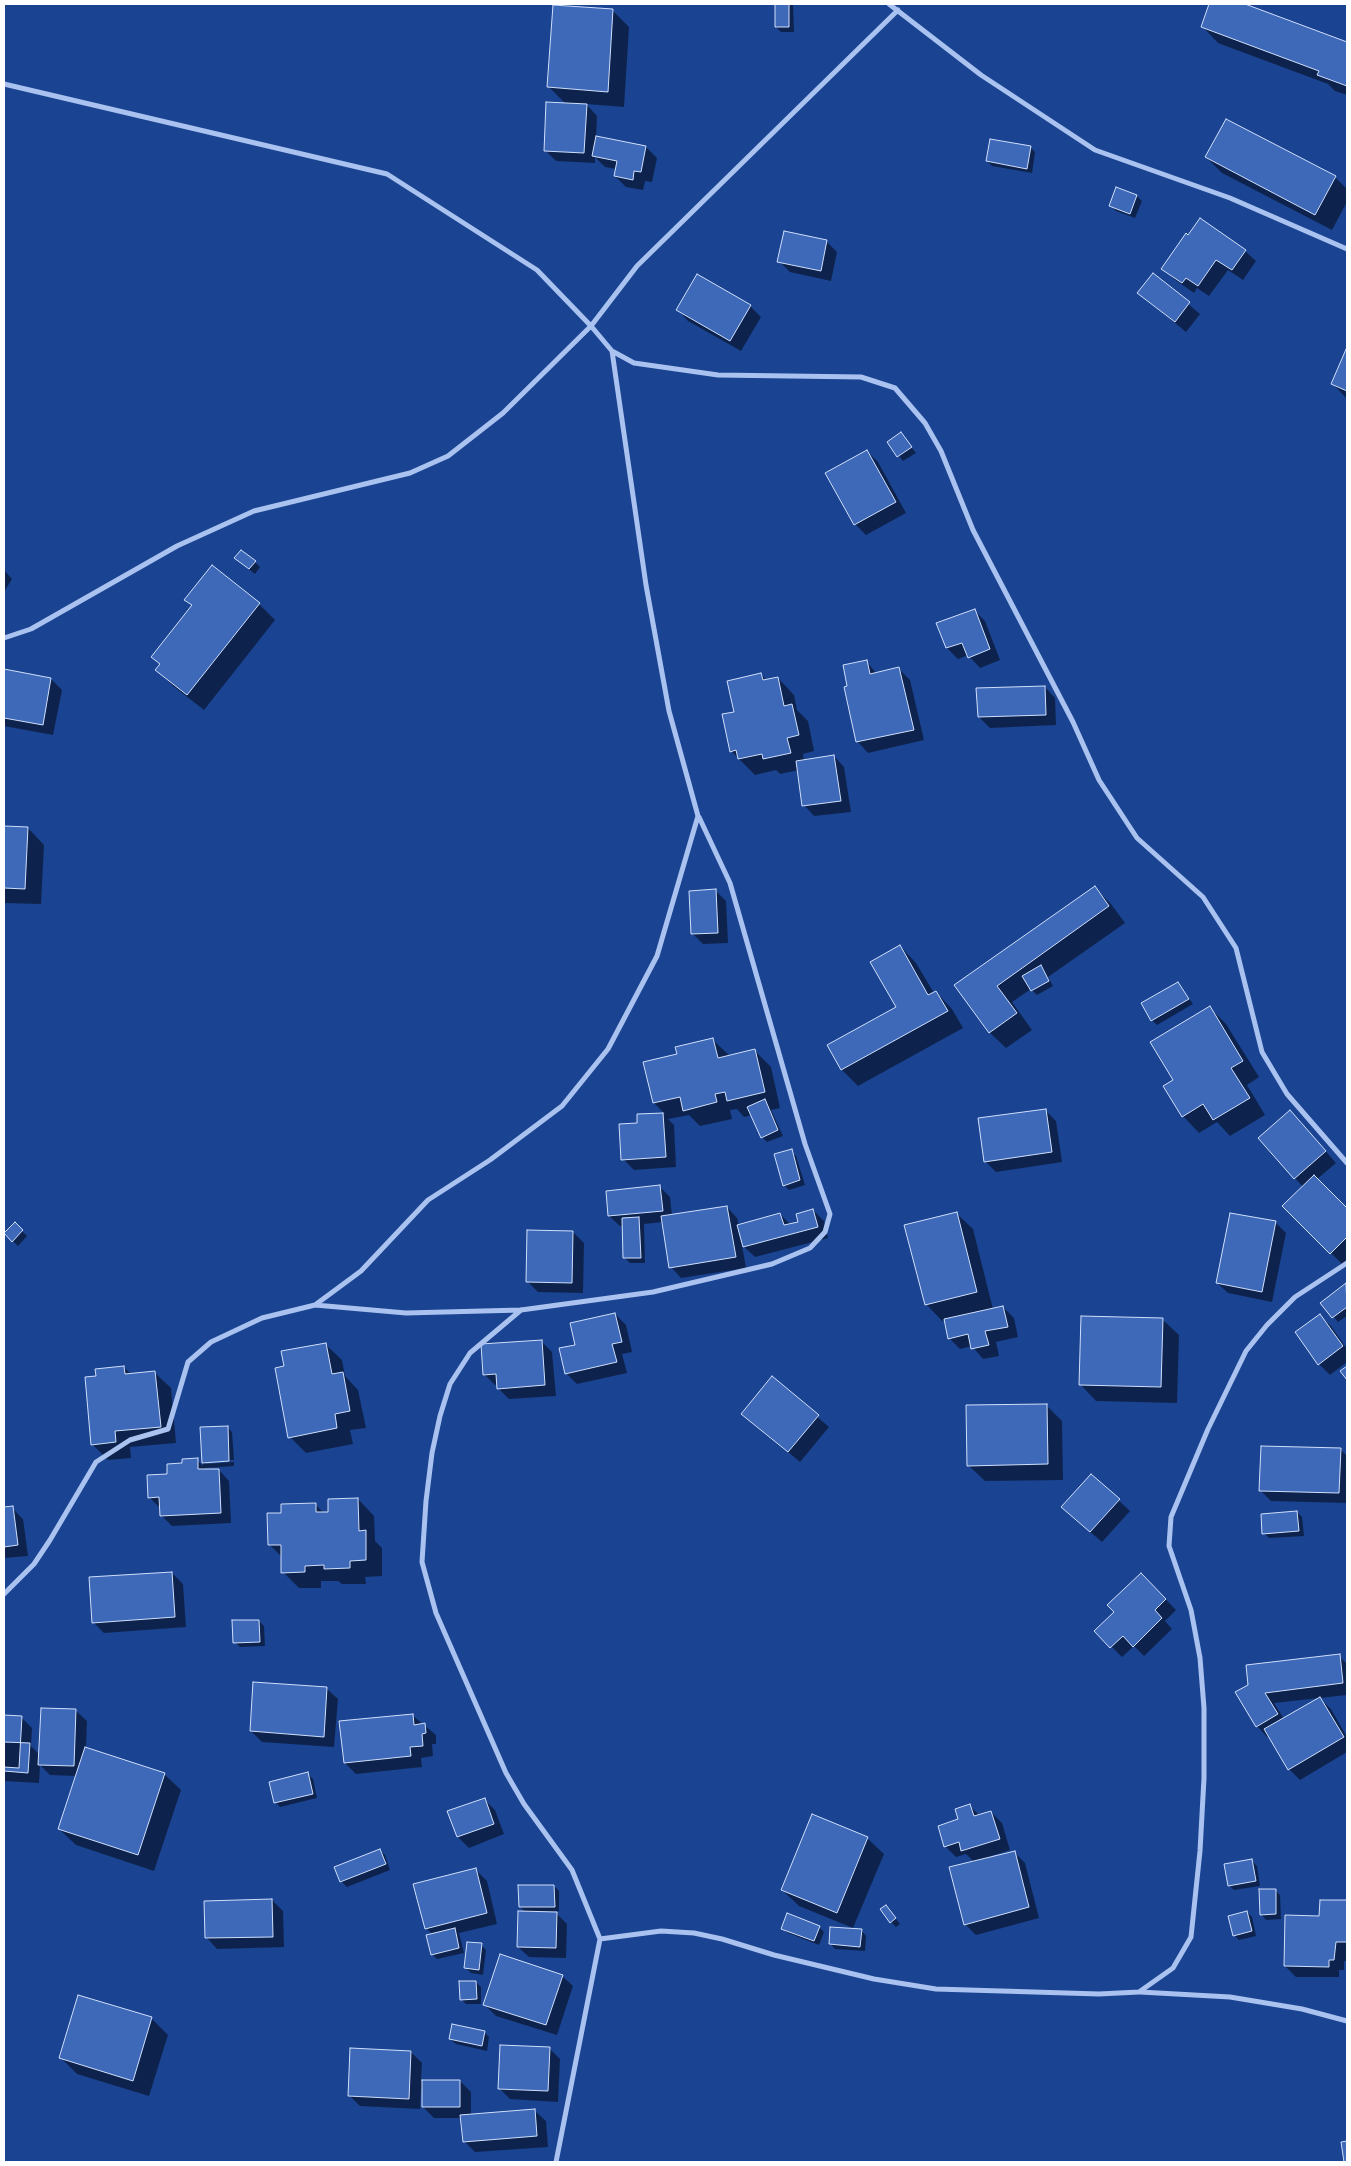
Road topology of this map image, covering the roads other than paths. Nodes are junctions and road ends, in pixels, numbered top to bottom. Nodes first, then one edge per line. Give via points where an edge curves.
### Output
1 (889, 4) edge
2 (898, 10) junction
3 (4, 84) edge
4 (1347, 249) edge
5 (591, 326) junction
6 (612, 351) junction
7 (4, 638) edge
8 (698, 816) junction
9 (1347, 1163) edge
10 (1347, 1263) edge
11 (315, 1305) junction
12 (522, 1310) junction
13 (4, 1594) edge
14 (600, 1939) junction
15 (1139, 1992) junction
16 (1347, 2021) edge
17 (556, 2162) edge

1 - 2 street
2 - 4 street via 981,75 1095,150 1230,198
2 - 5 street via 637,266
3 - 5 street via 387,174 537,270
5 - 6 street
5 - 7 street via 503,413 448,456 410,473 254,511 177,546 31,629
6 - 8 street via 646,585 669,711
6 - 9 street via 634,363 718,375 860,377 895,388 925,422 941,451 973,530 1073,722 1099,780 1137,838 1203,897 1236,948 1262,1052 1287,1094
8 - 11 street via 657,956 608,1049 562,1106 490,1160 428,1200 361,1271
8 - 12 street via 730,883 805,1144 830,1214 825,1232 810,1248 772,1264 652,1292
10 - 15 street via 1295,1297 1246,1351 1170,1516 1169,1546 1191,1610 1200,1658 1204,1708 1200,1851 1191,1937 1173,1968
11 - 12 street via 406,1312
11 - 13 street via 262,1318 211,1342 188,1362 168,1429 130,1440 96,1462 62,1523 34,1564
12 - 14 street via 470,1353 450,1384 432,1453 422,1562 436,1614 506,1773 524,1804 572,1870
14 - 15 street via 661,1931 694,1933 874,1979 936,1989 1099,1994
14 - 17 street
15 - 16 street via 1230,1997 1302,2009

